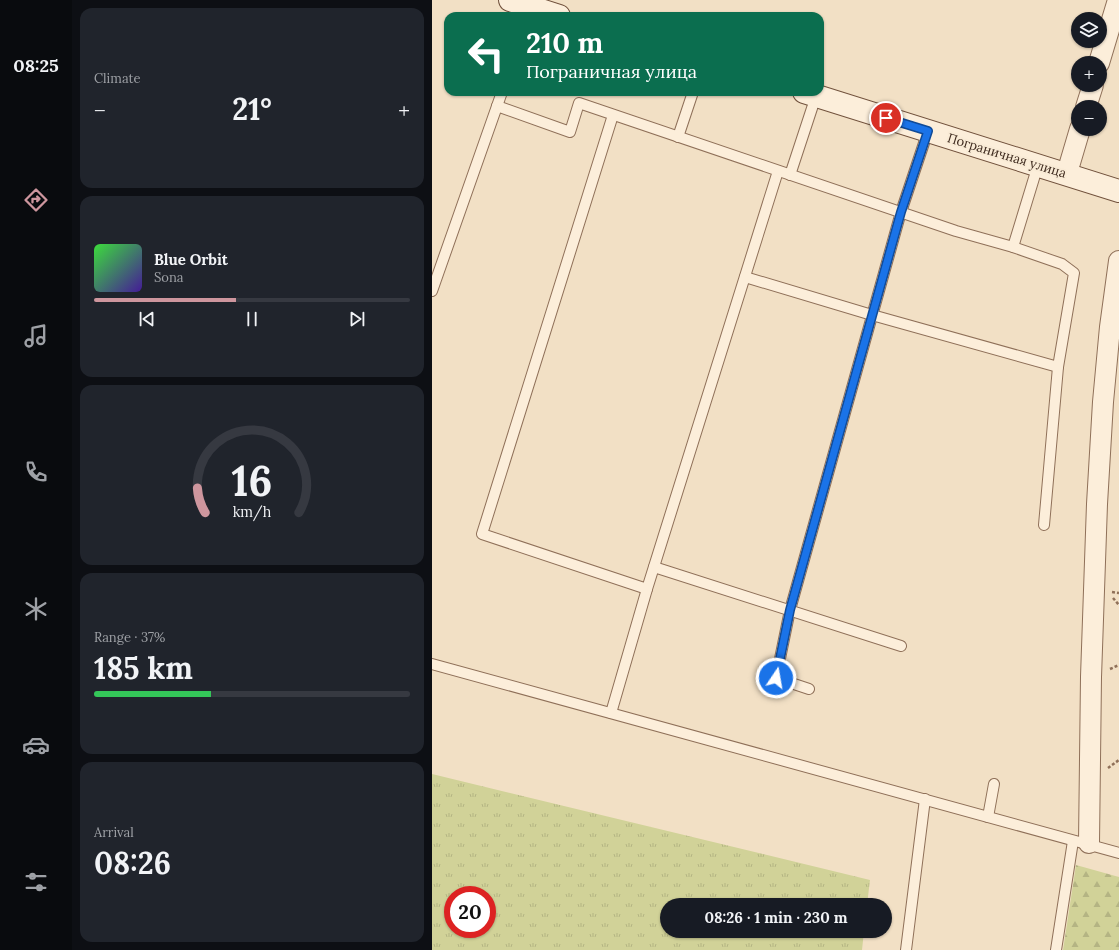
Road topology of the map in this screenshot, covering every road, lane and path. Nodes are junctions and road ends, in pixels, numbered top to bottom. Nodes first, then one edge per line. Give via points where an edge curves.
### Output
1 (1118, 0) edge
2 (521, 5) edge
3 (545, 12) edge
4 (1101, 56) edge
5 (501, 96) edge
6 (692, 96) edge
7 (810, 96) edge
8 (816, 96) edge
9 (497, 106) junction
10 (613, 115) junction
11 (928, 131) junction
12 (1078, 136) edge
13 (678, 137) junction
14 (1038, 165) junction
15 (778, 171) junction
16 (1067, 173) junction
17 (790, 175) junction
18 (1119, 190) edge
19 (901, 212) junction
20 (1012, 247) junction
21 (1119, 261) edge
22 (745, 277) junction
23 (432, 291) edge
24 (872, 315) junction
25 (1058, 367) junction
26 (1044, 525) dead end
27 (654, 567) junction
28 (647, 589) junction
29 (790, 610) junction
30 (901, 646) dead end
31 (432, 664) edge
32 (809, 689) dead end
33 (611, 713) junction
34 (994, 784) dead end
35 (925, 798) junction
36 (988, 816) junction
37 (1081, 842) junction
38 (1119, 853) edge
39 (906, 950) edge
40 (1056, 950) edge

1 - 4 street
2 - 3 street
5 - 9 lane
6 - 13 lane
7 - 17 lane
8 - 11 street, Пограничная улица
9 - 10 lane via 570,132 579,103
9 - 23 lane
10 - 13 lane
10 - 28 lane via 482,534
11 - 14 street, Пограничная улица
11 - 19 lane
12 - 16 street
13 - 15 lane
14 - 16 street, Пограничная улица
14 - 20 lane
15 - 17 lane
15 - 22 lane
16 - 18 street, Пограничная улица
17 - 19 lane
19 - 20 lane
19 - 24 lane
20 - 25 lane via 1062,264 1074,273
21 - 37 street via 1103,402
22 - 24 lane
22 - 27 lane
24 - 25 lane
24 - 29 lane
25 - 26 lane
27 - 28 lane
27 - 29 lane
28 - 33 lane
29 - 30 lane
29 - 32 lane via 776,678
31 - 33 lane
33 - 35 lane
34 - 36 lane
35 - 36 lane
35 - 39 lane
36 - 37 lane
37 - 38 lane
37 - 40 lane

